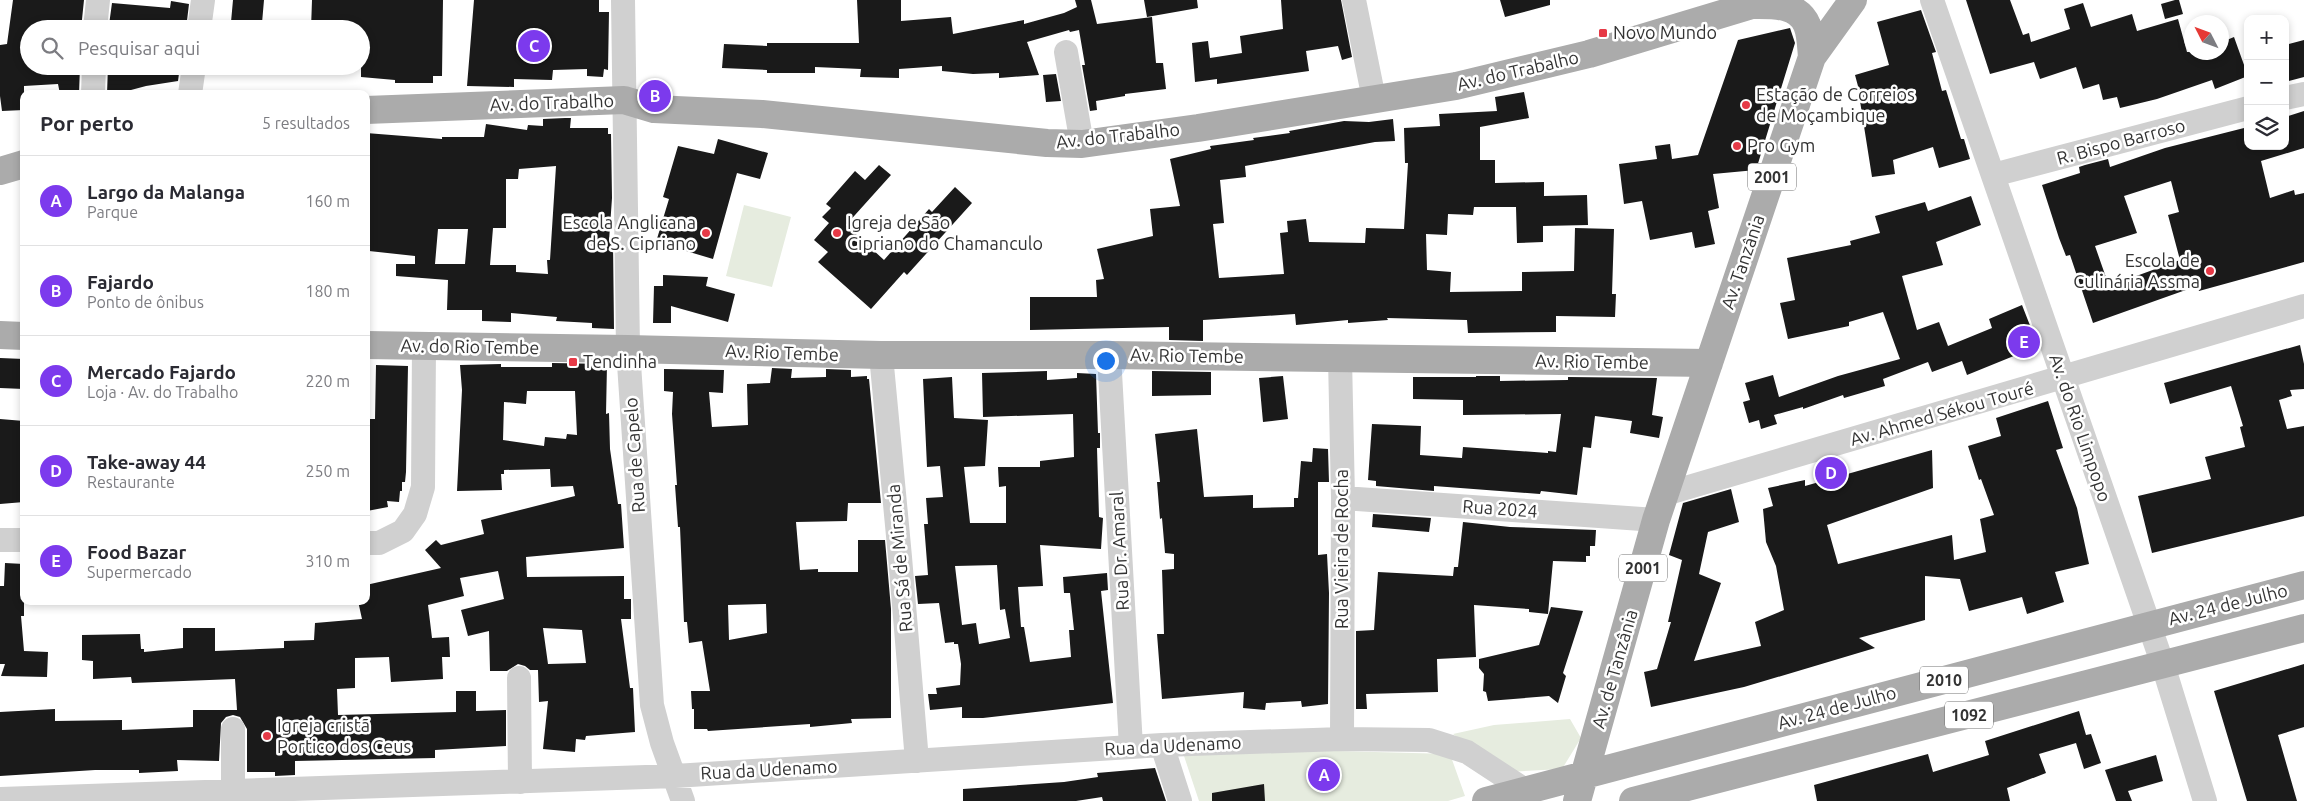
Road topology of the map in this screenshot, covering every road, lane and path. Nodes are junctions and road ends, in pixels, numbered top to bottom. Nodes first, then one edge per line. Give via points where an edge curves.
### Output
1 (98, 0) edge
2 (203, 0) edge
3 (623, 0) edge
4 (1354, 0) edge
5 (1853, 0) edge
6 (1932, 0) edge
7 (1760, 2) edge
8 (96, 20) edge
9 (200, 20) edge
10 (1066, 52) dead end
11 (1812, 57) junction
12 (94, 75) edge
13 (193, 75) edge
14 (93, 90) edge
15 (191, 90) edge
16 (2304, 94) edge
17 (2289, 97) edge
18 (1374, 99) junction
19 (624, 100) junction
20 (2244, 109) edge
21 (370, 110) edge
22 (1082, 144) junction
23 (20, 165) edge
24 (0, 171) edge
25 (1993, 175) junction
26 (2304, 306) edge
27 (0, 335) edge
28 (20, 336) edge
29 (370, 345) edge
30 (424, 346) junction
31 (575, 348) joint
32 (628, 348) junction
33 (881, 355) junction
34 (1109, 355) junction
35 (1340, 358) junction
36 (1709, 363) junction
37 (2063, 378) junction
38 (1665, 494) junction
39 (1343, 498) junction
40 (1656, 520) junction
41 (0, 540) edge
42 (20, 540) edge
43 (370, 544) edge
44 (2304, 585) edge
45 (2149, 625) junction
46 (2304, 628) edge
47 (2163, 665) junction
48 (519, 678) dead end
49 (233, 729) dead end
50 (1342, 739) junction
51 (1162, 745) junction
52 (1131, 747) junction
53 (917, 762) junction
54 (674, 776) junction
55 (520, 782) junction
56 (1581, 788) edge
57 (233, 792) junction
58 (363, 795) edge
59 (1525, 796) edge
60 (0, 800) edge
61 (683, 801) edge
62 (1180, 801) edge
63 (1486, 801) edge
64 (1633, 801) edge
65 (2205, 801) edge

1 - 8 street
2 - 9 street
3 - 19 street, Rua de Capelo
4 - 18 street
5 - 11 main road, Av. Tanzânia / 2001
6 - 25 street, Av. do Rio Limpopo
7 - 11 main road, Av. do Trabalho via 1784,5 1796,13 1807,25
7 - 18 main road, Av. do Trabalho via 1579,56 1456,86
10 - 22 street
11 - 36 main road, Av. Tanzânia / 2001
12 - 14 street
13 - 15 street
16 - 17 street
18 - 22 main road, Av. do Trabalho
19 - 21 main road, Av. do Trabalho
19 - 22 main road, Av. do Trabalho via 654,109 762,114 1047,144
19 - 32 street, Rua de Capelo
20 - 25 street, R. Bispo Barroso
23 - 24 main road
25 - 37 street, Av. do Rio Limpopo
26 - 37 street, Av. Ahmed Sékou Touré
27 - 28 main road
29 - 30 main road, Av. do Rio Tembe
30 - 31 main road, Av. do Rio Tembe
30 - 43 street via 423,487 415,514 403,531
31 - 32 main road, Av. Rio Tembe
32 - 33 main road, Av. Rio Tembe
32 - 54 street, Rua de Capelo via 652,705
33 - 34 main road, Av. Rio Tembe
33 - 53 street, Rua Sá de Miranda
34 - 35 main road, Av. Rio Tembe
34 - 52 street, Rua Dr. Amaral
35 - 36 main road, Av. Rio Tembe
35 - 39 street, Rua Vieira de Rocha
36 - 38 main road, Av. de Tanzânia / 2001
37 - 38 street, Av. Ahmed Sékou Touré
37 - 45 street, Av. do Rio Limpopo
38 - 40 main road, Av. de Tanzânia / 2001
39 - 40 street, Rua 2024
39 - 50 street, Rua Vieira de Rocha
40 - 56 main road, Av. de Tanzânia / 2001
41 - 42 street
44 - 45 main road, Av. 24 de Julho / 2010
45 - 47 street, Av. do Rio Limpopo
45 - 56 main road, Av. 24 de Julho / 2010
46 - 47 main road, 1092
47 - 64 main road, 1092
47 - 65 street, Av. do Rio Limpopo
48 - 55 street
49 - 57 street
50 - 51 street, Rua da Udenamo
50 - 59 street, Rua da Udenamo via 1429,740 1466,752
51 - 52 street, Rua da Udenamo
51 - 62 street
52 - 53 street, Rua da Udenamo
53 - 54 street, Rua da Udenamo
54 - 55 street, Rua da Udenamo
54 - 61 street, Rua de Capelo
55 - 58 street, Rua da Udenamo
56 - 59 main road, Av. 24 de Julho / 2010
57 - 58 street, Rua da Udenamo
57 - 60 street, Rua da Udenamo
59 - 63 main road, Av. 24 de Julho / 2010

